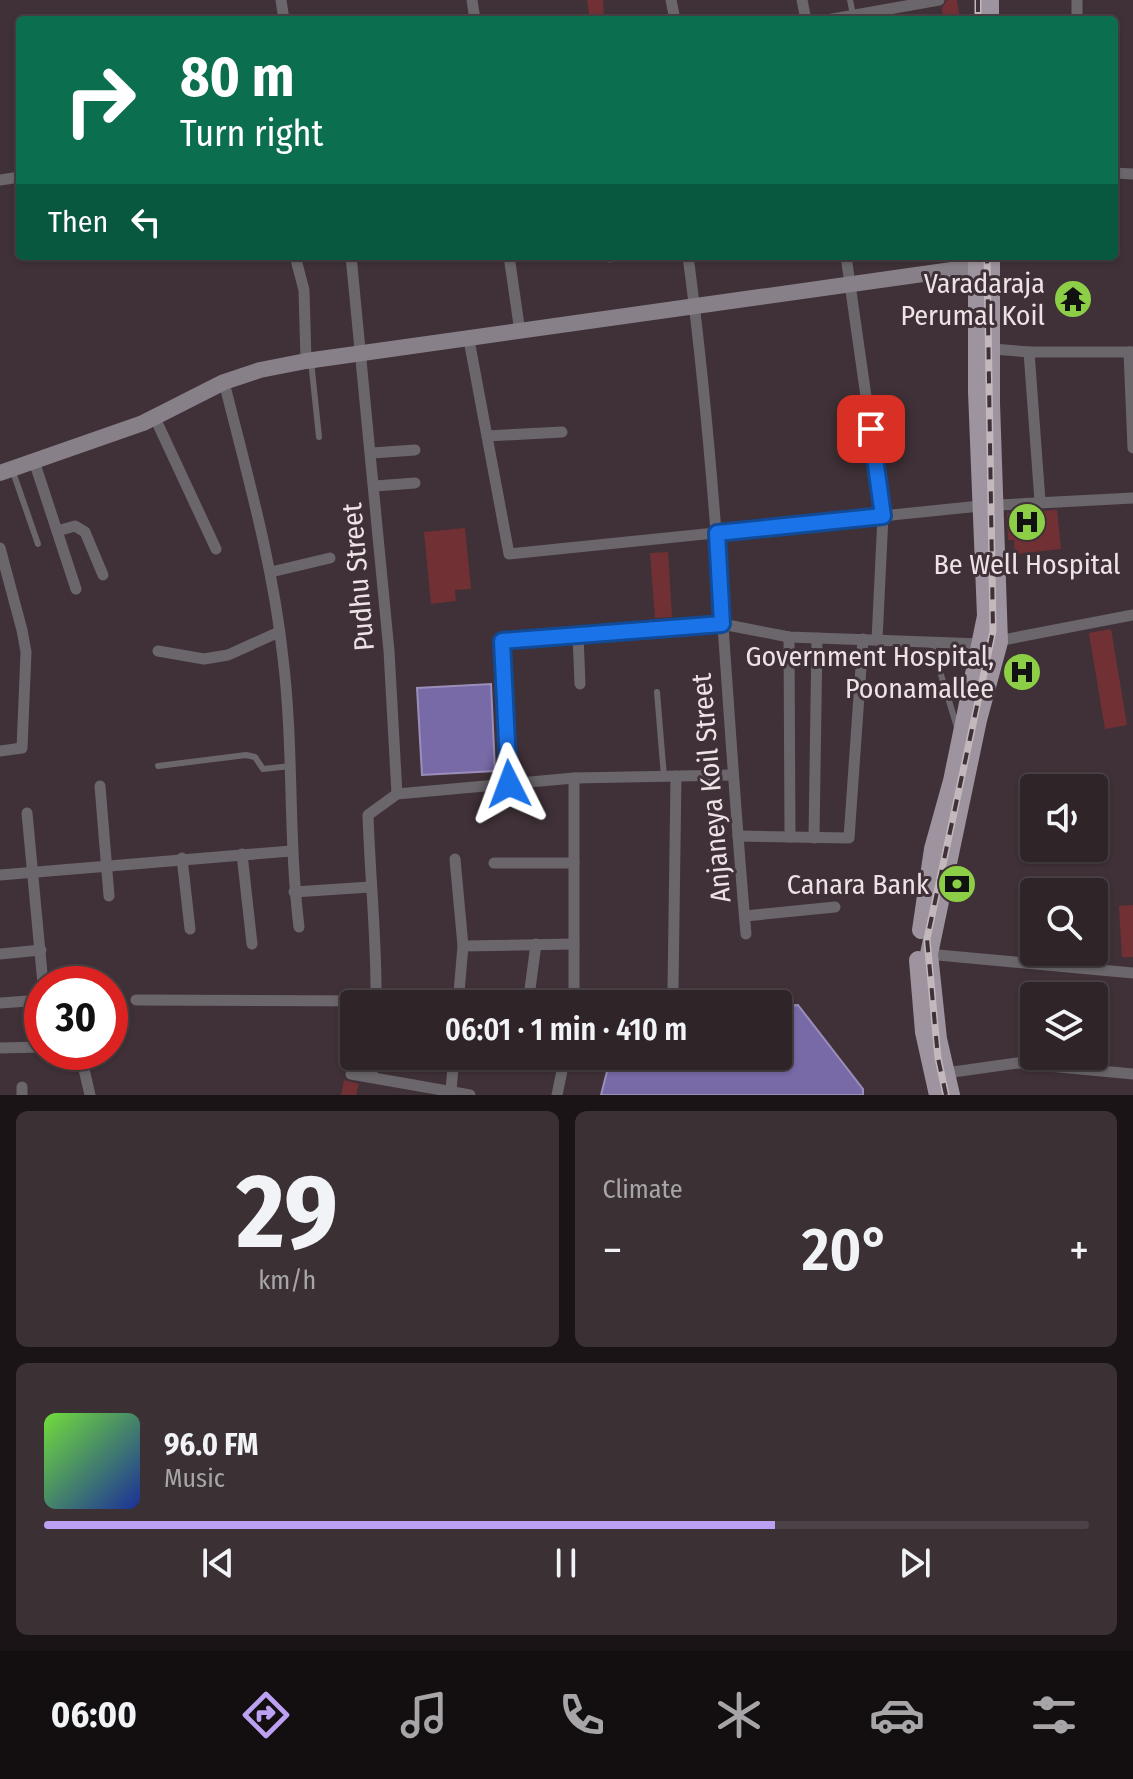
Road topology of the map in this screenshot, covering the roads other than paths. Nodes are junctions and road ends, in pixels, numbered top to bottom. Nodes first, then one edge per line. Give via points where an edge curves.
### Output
1 (850, 0) edge
2 (939, 0) edge
3 (853, 15) junction
4 (848, 16) edge
5 (296, 260) edge
6 (351, 260) edge
7 (510, 260) edge
8 (689, 260) edge
9 (846, 260) edge
10 (984, 261) edge
11 (849, 285) junction
12 (695, 307) junction
13 (520, 332) junction
14 (469, 340) junction
15 (993, 349) junction
16 (1029, 352) junction
17 (1131, 352) edge
18 (362, 355) junction
19 (309, 361) junction
20 (224, 382) junction
21 (155, 418) junction
22 (562, 432) dead end
23 (487, 436) junction
24 (319, 437) dead end
25 (1133, 448) edge
26 (415, 450) dead end
27 (372, 453) junction
28 (34, 461) junction
29 (6, 471) edge
30 (415, 483) dead end
31 (375, 486) junction
32 (1133, 498) edge
33 (1040, 501) junction
34 (987, 506) junction
35 (883, 516) junction
36 (57, 531) junction
37 (717, 533) junction
38 (38, 544) dead end
39 (0, 548) edge
40 (216, 549) dead end
41 (330, 558) dead end
42 (271, 572) junction
43 (103, 575) dead end
44 (76, 589) dead end
45 (1133, 615) edge
46 (722, 624) junction
47 (279, 632) junction
48 (578, 635) junction
49 (789, 637) junction
50 (817, 638) junction
51 (863, 639) junction
52 (877, 640) junction
53 (931, 642) junction
54 (991, 643) junction
55 (158, 651) dead end
56 (580, 684) dead end
57 (657, 692) dead end
58 (960, 739) junction
59 (0, 751) edge
60 (158, 766) dead end
61 (291, 766) junction
62 (733, 775) junction
63 (670, 777) junction
64 (574, 778) junction
65 (509, 784) junction
66 (100, 786) dead end
67 (397, 794) junction
68 (27, 813) dead end
69 (738, 836) junction
70 (790, 837) junction
71 (814, 838) junction
72 (291, 851) junction
73 (242, 854) junction
74 (182, 858) junction
75 (455, 859) dead end
76 (494, 863) dead end
77 (574, 863) junction
78 (107, 864) junction
79 (32, 871) junction
80 (0, 875) edge
81 (370, 887) junction
82 (294, 892) junction
83 (109, 896) dead end
84 (835, 907) dead end
85 (745, 916) junction
86 (299, 927) dead end
87 (190, 929) dead end
88 (746, 934) dead end
89 (252, 944) dead end
90 (536, 944) junction
91 (574, 944) junction
92 (463, 946) junction
93 (41, 950) junction
94 (0, 954) edge
95 (923, 954) junction
96 (42, 966) edge
97 (1133, 973) edge
98 (673, 988) dead end
99 (376, 990) edge
100 (459, 990) edge
101 (530, 990) edge
102 (574, 990) edge
103 (136, 1000) dead end
104 (24, 1001) edge
105 (340, 1002) edge
106 (0, 1003) edge
107 (24, 1047) edge
108 (0, 1048) edge
109 (84, 1070) edge
110 (372, 1070) edge
111 (453, 1070) edge
112 (562, 1070) edge
113 (946, 1073) junction
114 (351, 1074) dead end
115 (1133, 1074) edge
116 (372, 1077) junction
117 (451, 1090) junction
118 (90, 1095) edge
119 (470, 1095) edge
120 (557, 1095) edge
121 (938, 1095) edge
122 (951, 1095) edge

1 - 3 lane
2 - 3 street
3 - 4 street
5 - 19 street via 304,290
6 - 18 street, Pudhu Street
7 - 13 street
8 - 12 street, Anjaneya Koil Street
9 - 11 street
10 - 11 street
10 - 15 main road
10 - 34 main road
11 - 12 street
11 - 35 street
12 - 13 street
12 - 37 street, Anjaneya Koil Street
13 - 14 street
14 - 18 street
14 - 23 street
15 - 16 street
15 - 34 main road
16 - 17 street
16 - 33 street
17 - 25 street
18 - 19 street
18 - 27 street, Pudhu Street
19 - 20 street
19 - 24 lane
20 - 21 street
20 - 42 street
21 - 28 street
21 - 40 street
22 - 23 street
23 - 37 street via 509,554
26 - 27 street
27 - 31 street, Pudhu Street
28 - 29 street
28 - 36 street
29 - 38 lane
30 - 31 street
31 - 67 street, Pudhu Street
32 - 33 street
33 - 34 street
34 - 35 street
34 - 54 main road
35 - 37 street
35 - 52 street
36 - 43 street via 75,526 85,532
36 - 44 street
37 - 46 street, Anjaneya Koil Street
39 - 59 street via 22,630 26,673 22,748
41 - 42 street
42 - 47 street
45 - 54 street
46 - 48 street
46 - 49 street
46 - 62 street, Anjaneya Koil Street
47 - 55 street via 228,655 204,659
47 - 61 street
48 - 56 street
48 - 65 street via 502,641
49 - 50 street
49 - 70 street
50 - 51 street
50 - 71 street
51 - 52 street
51 - 71 street via 849,838
52 - 53 street
53 - 54 street
53 - 58 lane
54 - 58 main road
54 - 95 main road
57 - 63 lane
58 - 95 main road via 933,849
60 - 61 lane via 246,755 255,757 263,769
61 - 72 street
62 - 63 street
62 - 69 street, Anjaneya Koil Street
63 - 64 street
63 - 98 street
64 - 65 street
64 - 77 street
65 - 67 street
66 - 78 street
67 - 81 street via 368,815
68 - 79 street
69 - 70 street
69 - 85 street, Anjaneya Koil Street
70 - 71 street
72 - 73 street
72 - 82 street
73 - 74 street
73 - 89 street
74 - 78 street
74 - 87 street
75 - 92 street
76 - 77 street
77 - 91 street
78 - 79 street
78 - 83 street
79 - 80 street
79 - 93 street
81 - 82 street
81 - 99 street
82 - 86 street
84 - 85 street
85 - 88 street, Anjaneya Koil Street
90 - 91 street
90 - 92 street
90 - 101 street
91 - 102 street
92 - 100 street
93 - 94 street
93 - 96 street
95 - 97 street
95 - 113 main road
95 - 121 main road via 924,1032
103 - 105 street
104 - 106 street
107 - 108 street
109 - 118 street
110 - 116 street
111 - 117 street
112 - 120 street
113 - 115 street via 1017,1063
113 - 122 main road
114 - 116 street
116 - 117 street
117 - 119 street

